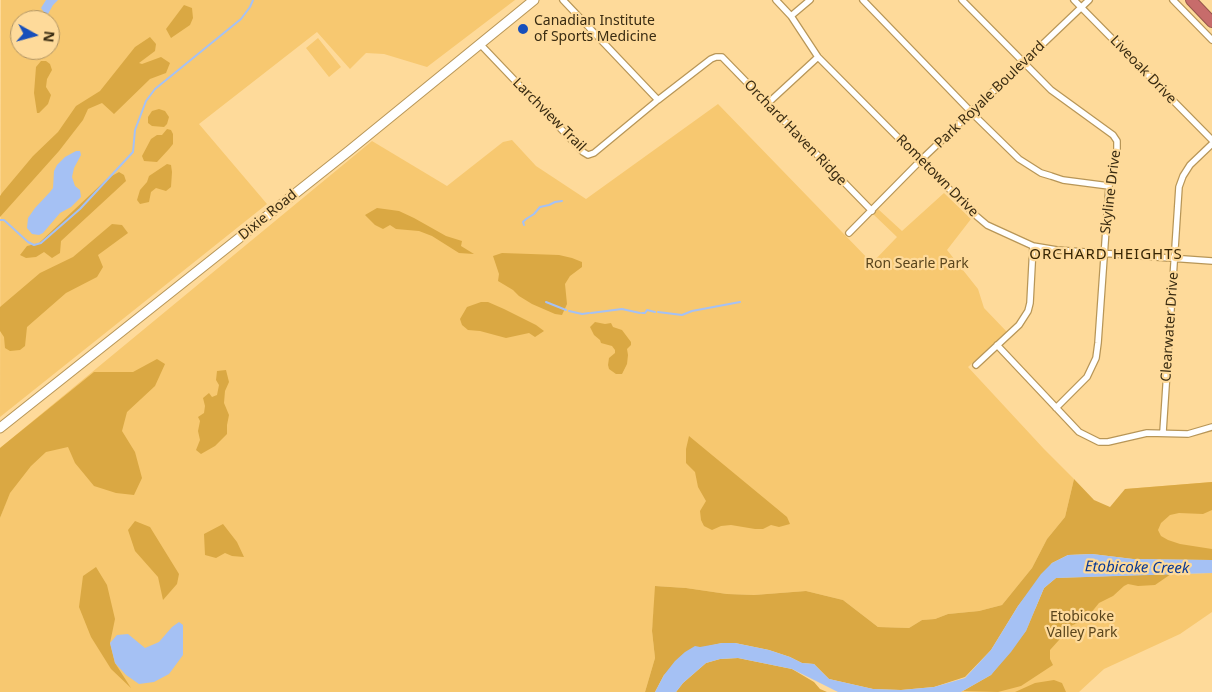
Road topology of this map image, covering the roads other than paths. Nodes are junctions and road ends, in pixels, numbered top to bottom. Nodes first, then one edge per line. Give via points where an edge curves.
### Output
1 (534, 0) edge
2 (563, 0) edge
3 (776, 0) edge
4 (810, 0) edge
5 (863, 0) edge
6 (962, 0) edge
7 (1074, 0) edge
8 (1089, 0) edge
9 (1173, 0) edge
10 (1191, 0) edge
11 (1082, 7) junction
12 (791, 16) junction
13 (1212, 22) edge
14 (1212, 40) edge
15 (480, 44) junction
16 (718, 57) joint
17 (818, 57) junction
18 (1023, 62) junction
19 (658, 100) junction
20 (767, 104) junction
21 (973, 113) junction
22 (1212, 140) edge
23 (1212, 144) edge
24 (921, 160) junction
25 (1109, 186) junction
26 (872, 211) junction
27 (849, 233) dead end
28 (1033, 246) junction
29 (1103, 254) junction
30 (1174, 258) junction
31 (1212, 261) edge
32 (997, 345) junction
33 (976, 365) dead end
34 (1056, 408) junction
35 (1212, 427) edge
36 (0, 428) edge
37 (1163, 432) junction

1 - 15 main road, Dixie Road
2 - 19 street
3 - 12 street, Rometown Drive
4 - 12 street
5 - 21 street
6 - 18 street, Skyline Drive
7 - 11 street, Liveoak Drive
8 - 11 street, Park Royale Boulevard
9 - 14 street
10 - 13 highway
11 - 18 street, Park Royale Boulevard
11 - 22 street, Liveoak Drive
12 - 17 street, Rometown Drive
15 - 19 street, Larchview Trail via 587,155 594,153
15 - 36 main road, Dixie Road
16 - 19 street, Larchview Trail
16 - 20 street, Orchard Haven Ridge via 726,60
17 - 20 street
17 - 24 street, Rometown Drive
18 - 21 street, Park Royale Boulevard
18 - 25 street, Skyline Drive via 1051,90 1113,134 1117,150
20 - 26 street, Orchard Haven Ridge
21 - 24 street, Park Royale Boulevard
21 - 25 street via 1019,159 1041,173 1063,180
23 - 30 street, Clearwater Drive via 1190,165 1180,181
24 - 26 street, Park Royale Boulevard
24 - 28 street, Rometown Drive via 980,220
25 - 29 street, Skyline Drive
26 - 27 street, Park Royale Boulevard
28 - 29 street, Rometown Drive
28 - 32 street via 1028,311 1019,325
29 - 30 street, Rometown Drive
29 - 34 street, Skyline Drive via 1096,358 1087,376
30 - 31 street, Rometown Drive
30 - 37 street, Clearwater Drive
32 - 33 street
32 - 34 street
34 - 37 street via 1079,432 1098,442
35 - 37 street via 1188,434

